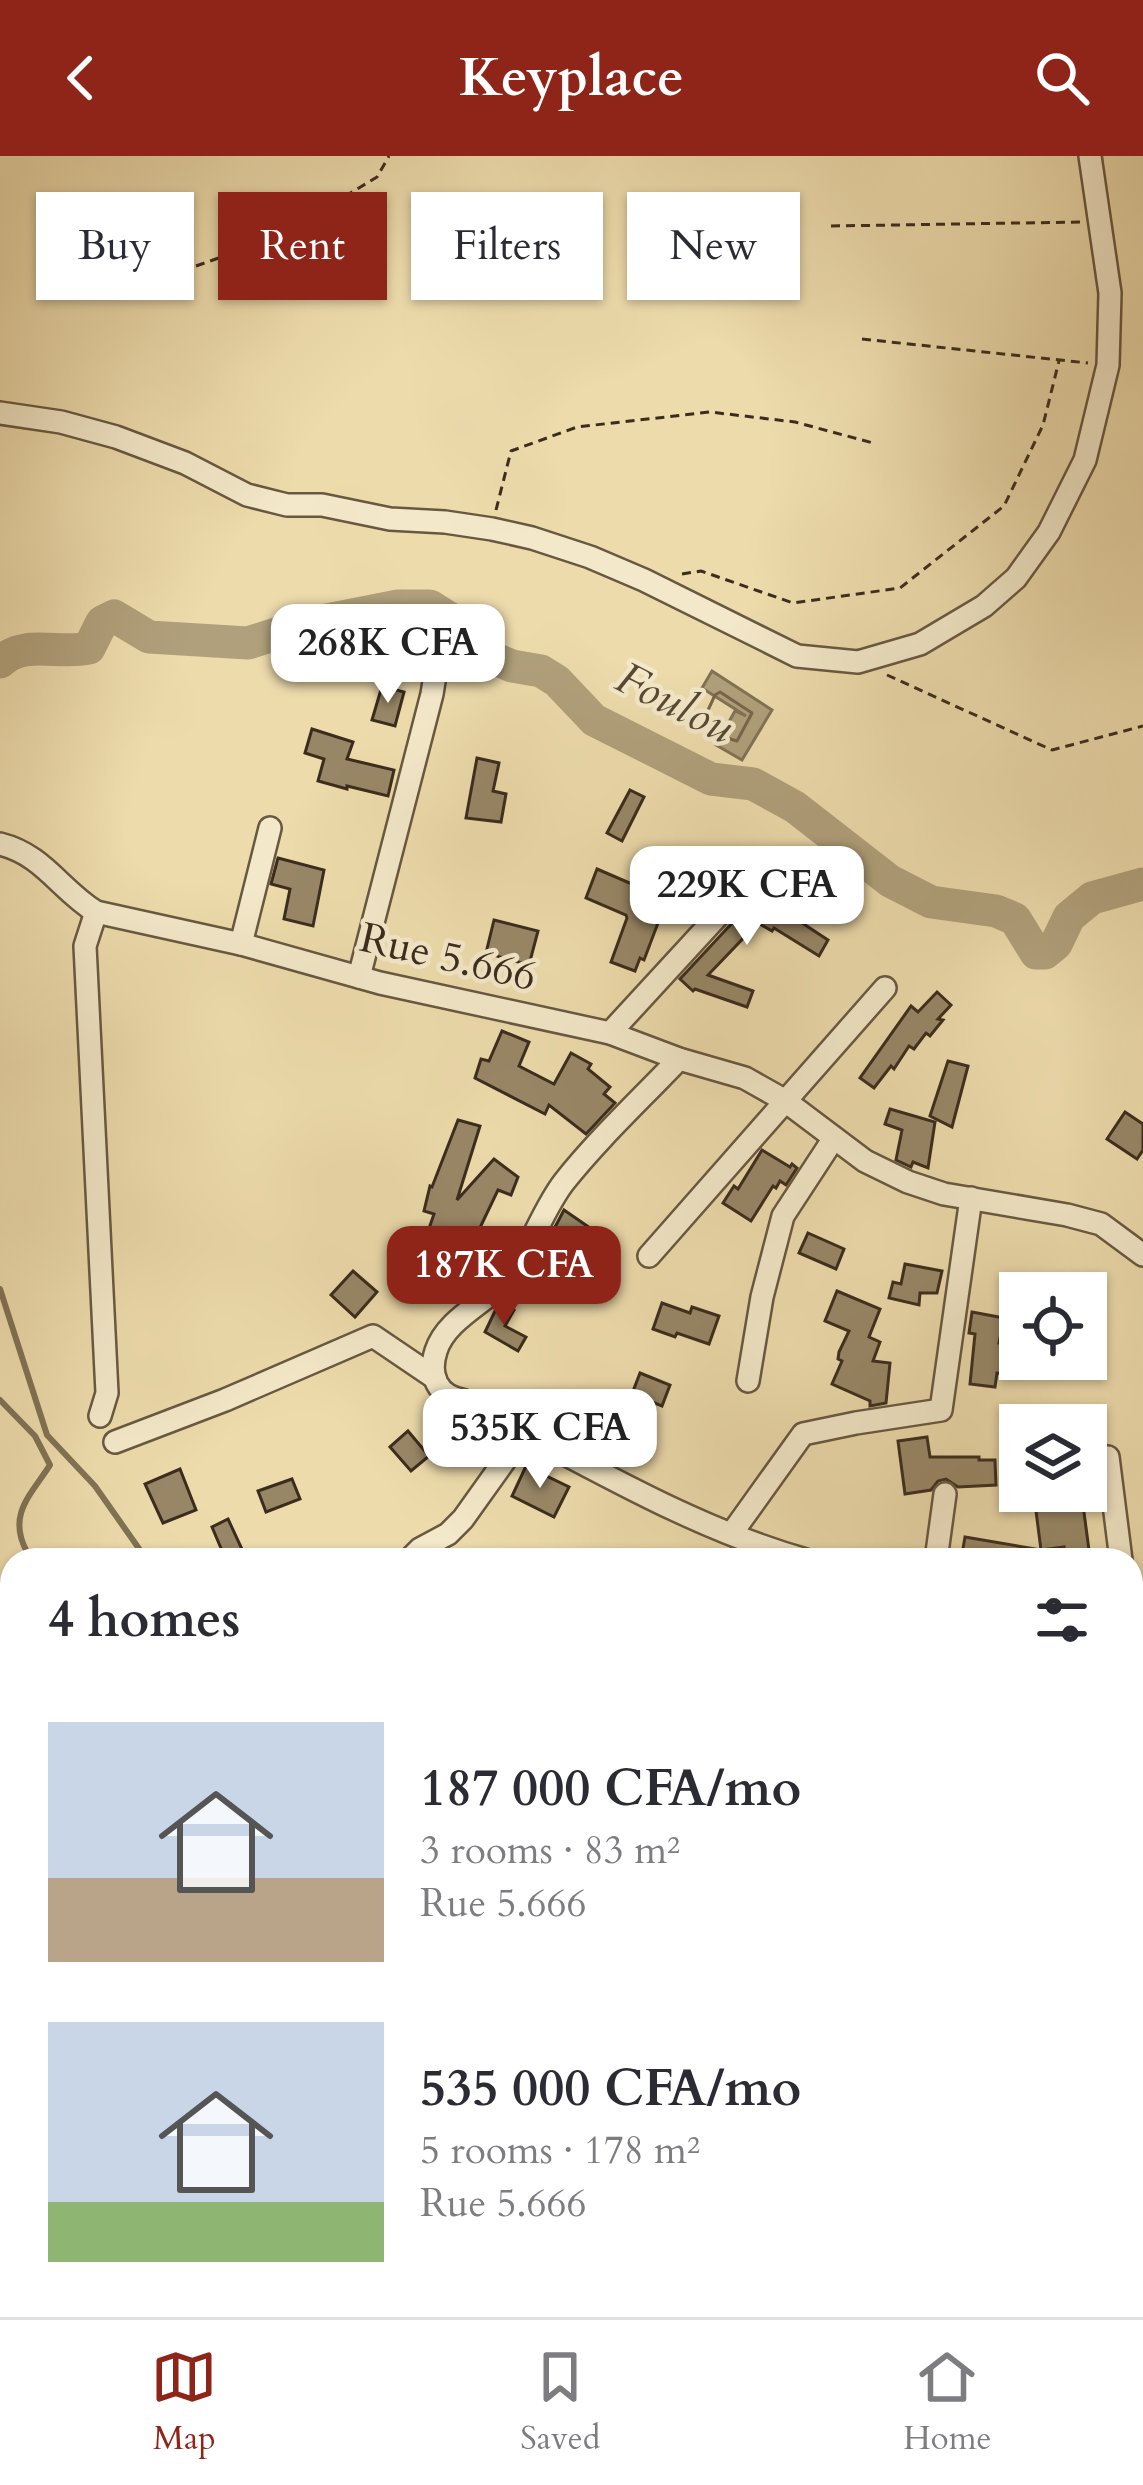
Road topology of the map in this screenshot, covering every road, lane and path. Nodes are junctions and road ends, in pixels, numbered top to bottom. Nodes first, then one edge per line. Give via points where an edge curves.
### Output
1 (388, 156) edge
2 (1090, 156) edge
3 (1100, 221) junction
4 (830, 226) dead end
5 (196, 266) dead end
6 (862, 339) dead end
7 (1059, 361) junction
8 (1108, 365) junction
9 (0, 413) edge
10 (873, 443) dead end
11 (492, 529) junction
12 (682, 574) dead end
13 (441, 638) dead end
14 (858, 662) junction
15 (1143, 726) edge
16 (271, 828) dead end
17 (0, 844) edge
18 (758, 872) dead end
19 (96, 912) junction
20 (241, 944) junction
21 (359, 977) junction
22 (884, 988) dead end
23 (610, 1034) junction
24 (679, 1059) junction
25 (784, 1100) junction
26 (834, 1138) junction
27 (971, 1198) junction
28 (1143, 1255) edge
29 (649, 1256) dead end
30 (435, 1378) junction
31 (748, 1381) dead end
32 (100, 1416) dead end
33 (525, 1432) junction
34 (115, 1442) dead end
35 (1108, 1456) dead end
36 (945, 1494) dead end
37 (732, 1533) junction
38 (424, 1548) edge
39 (768, 1548) edge
40 (938, 1548) edge
41 (1120, 1548) edge

1 - 5 path via 377,177 278,237
2 - 3 street
3 - 4 path
3 - 8 street
6 - 7 path
7 - 8 path
7 - 12 path via 1043,425 1004,506 900,588 793,603 701,571
8 - 14 street via 1085,460 1016,578 920,644
9 - 11 street via 116,437 287,506
10 - 11 path via 795,422 710,412 577,427 511,452
11 - 14 street via 608,565 797,656
13 - 21 street
14 - 15 path via 1052,750
16 - 20 street
17 - 19 street, Rue 5.666 via 37,860
18 - 23 street
19 - 20 street, Rue 5.666
19 - 32 street via 85,946 107,1393
20 - 21 street, Rue 5.666
21 - 23 street, Rue 5.666
22 - 25 street
23 - 24 street, Rue 5.666
24 - 25 street, Rue 5.666 via 745,1078
24 - 30 street via 564,1183 508,1278 436,1346
25 - 26 street, Rue 5.666
25 - 29 street
26 - 27 street, Rue 5.666 via 908,1182
26 - 31 street via 783,1216
27 - 28 street, Rue 5.666 via 1101,1225
27 - 37 street via 941,1410 802,1434
30 - 33 street via 448,1398
30 - 34 street via 374,1336
33 - 37 street
33 - 38 street via 463,1519
35 - 41 street
36 - 40 street
37 - 39 street

